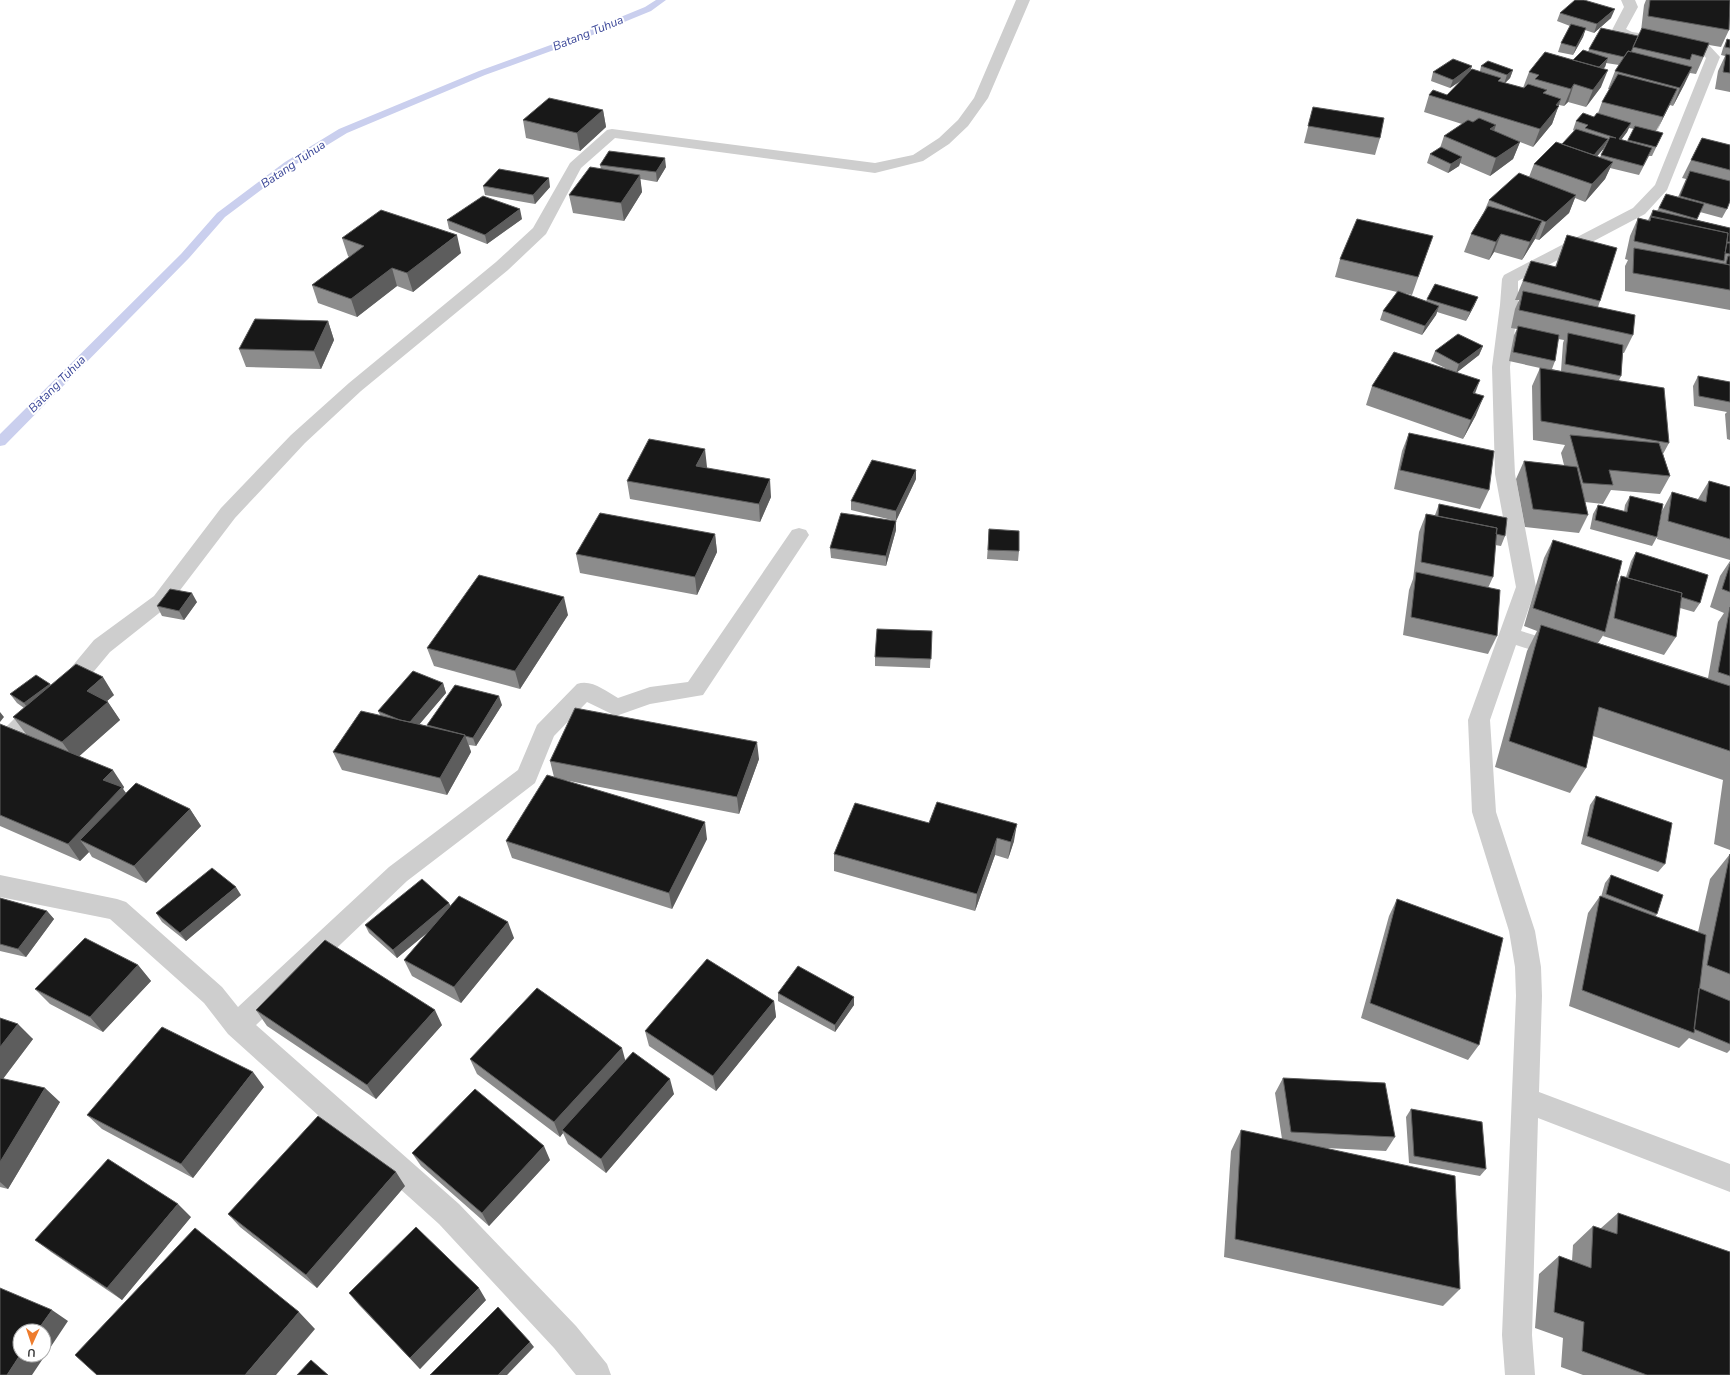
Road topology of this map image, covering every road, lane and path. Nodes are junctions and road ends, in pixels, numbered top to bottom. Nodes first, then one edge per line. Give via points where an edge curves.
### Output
1 (1023, 0) edge
2 (1628, 0) edge
3 (799, 535) dead end
4 (1509, 635) junction
5 (1578, 657) edge
6 (0, 743) edge
7 (0, 886) edge
8 (237, 1025) junction
9 (1526, 1100) junction
10 (1730, 1178) edge
11 (596, 1375) edge
12 (1520, 1375) edge

1 - 6 street via 981,98 963,123 944,141 918,158 875,168 612,133 575,166 540,231 502,266 355,387 298,439 228,513 161,601 102,646 68,688
2 - 4 street via 1631,7 1619,30 1628,36 1702,46 1713,57 1662,187 1639,211 1510,279 1510,305 1501,367 1505,474 1526,587
3 - 8 street via 695,689 650,696 616,707 585,690 545,730 527,776 398,874
4 - 5 street
4 - 9 street via 1479,720 1484,812 1522,931 1528,967
7 - 8 street via 117,910 213,995
8 - 11 street via 449,1214 565,1337
9 - 10 street
9 - 12 street via 1517,1334

